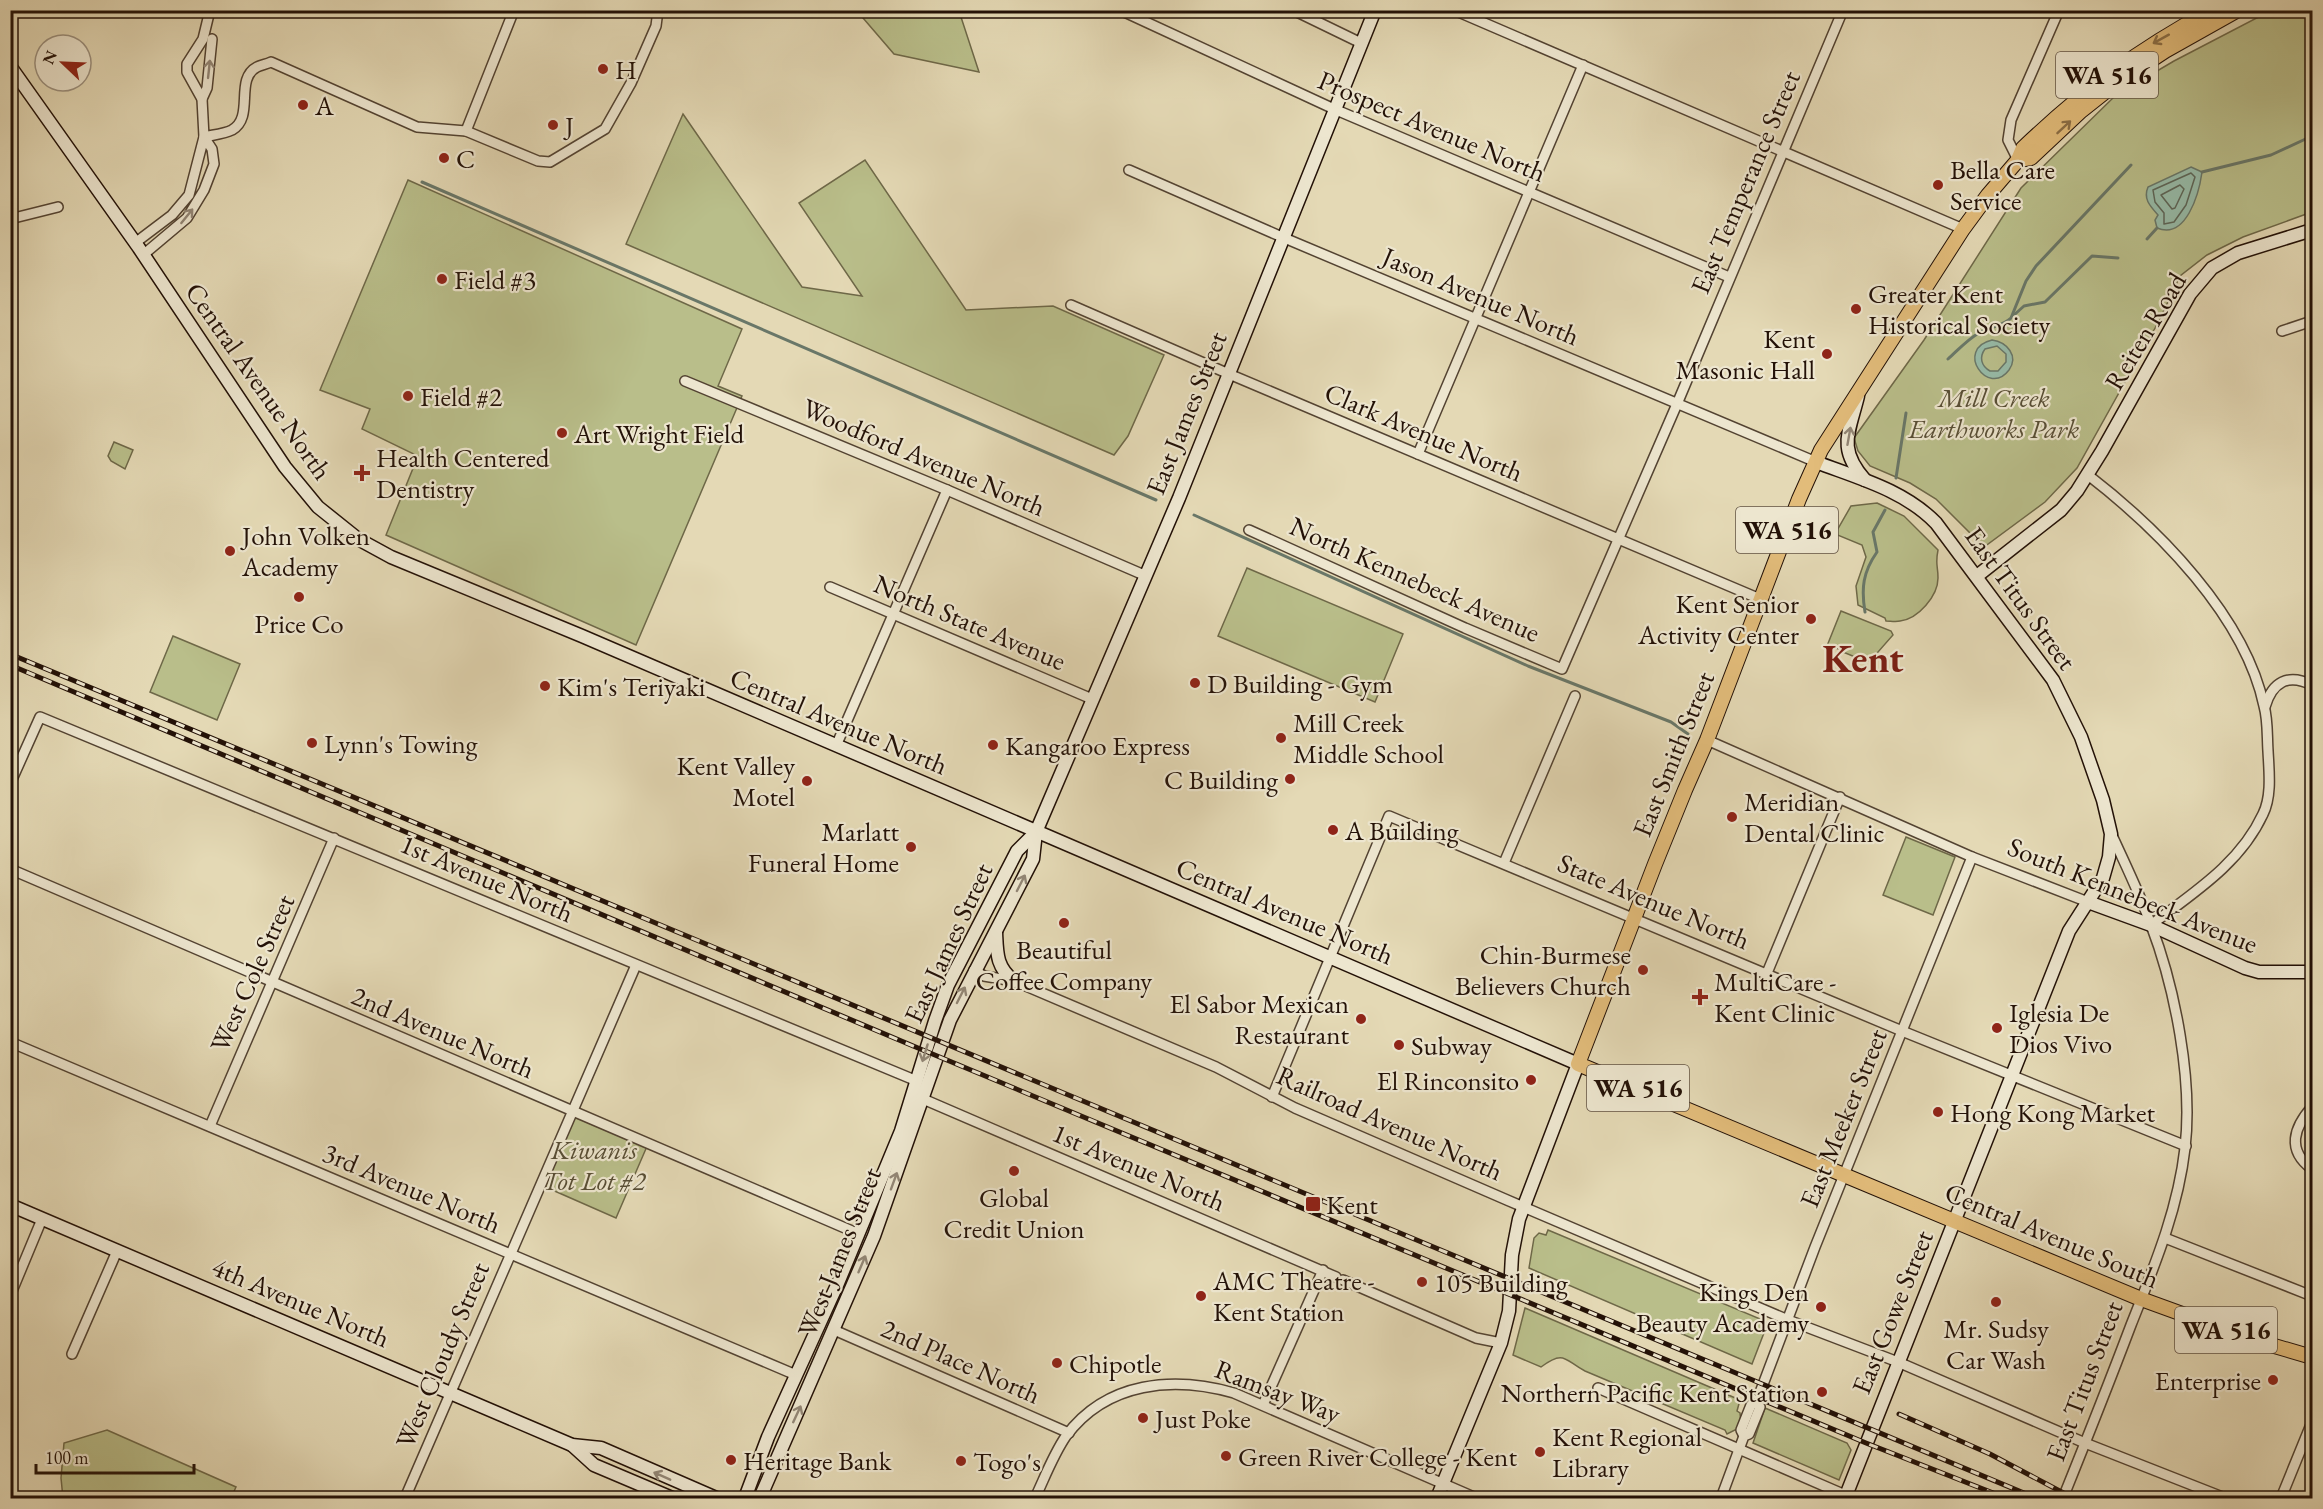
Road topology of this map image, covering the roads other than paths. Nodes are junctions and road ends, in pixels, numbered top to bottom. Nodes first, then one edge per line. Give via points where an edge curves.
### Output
1 (210, 10) edge
2 (514, 10) edge
3 (658, 10) edge
4 (1120, 10) edge
5 (1293, 10) edge
6 (1375, 10) edge
7 (1454, 10) edge
8 (1843, 10) edge
9 (2059, 10) edge
10 (2182, 10) edge
11 (2212, 10) edge
12 (2238, 10) edge
13 (2198, 18) junction
14 (208, 39) junction
15 (1361, 43) junction
16 (1582, 65) junction
17 (10, 66) edge
18 (202, 99) junction
19 (1334, 109) junction
20 (466, 131) junction
21 (204, 137) junction
22 (1782, 150) junction
23 (2018, 160) junction
24 (1129, 170) dead end
25 (1529, 193) junction
26 (58, 207) dead end
27 (10, 219) edge
28 (1963, 229) junction
29 (2313, 230) edge
30 (1282, 237) junction
31 (135, 243) junction
32 (143, 255) junction
33 (1729, 277) junction
34 (1071, 305) dead end
35 (1477, 318) junction
36 (2313, 321) edge
37 (2282, 331) dead end
38 (1229, 374) junction
39 (685, 381) dead end
40 (1861, 387) junction
41 (1677, 404) junction
42 (1418, 453) junction
43 (1816, 462) junction
44 (2088, 475) junction
45 (1866, 481) junction
46 (947, 490) junction
47 (1249, 530) dead end
48 (1619, 539) junction
49 (1144, 575) junction
50 (1977, 576) junction
51 (830, 587) dead end
52 (1760, 599) junction
53 (894, 614) junction
54 (1562, 669) joint
55 (2313, 685) edge
56 (1575, 696) dead end
57 (1092, 699) junction
58 (2265, 707) junction
59 (1707, 740) junction
60 (836, 746) junction
61 (10, 784) edge
62 (1840, 797) junction
63 (2110, 831) junction
64 (1036, 832) junction
65 (334, 838) junction
66 (1972, 857) junction
67 (1504, 863) junction
68 (10, 869) edge
69 (2088, 902) junction
70 (1634, 917) junction
71 (2151, 925) junction
72 (996, 929) junction
73 (1330, 956) junction
74 (636, 965) junction
75 (974, 970) junction
76 (2313, 972) edge
77 (1767, 973) junction
78 (1014, 981) junction
79 (273, 983) junction
80 (950, 1020) joint
81 (1902, 1031) junction
82 (10, 1042) edge
83 (1578, 1064) junction
84 (2012, 1076) junction
85 (917, 1082) junction
86 (1272, 1097) junction
87 (923, 1100) junction
88 (2313, 1107) edge
89 (572, 1112) junction
90 (210, 1126) junction
91 (2186, 1146) junction
92 (2313, 1169) edge
93 (1844, 1174) junction
94 (10, 1205) edge
95 (1523, 1206) junction
96 (42, 1219) junction
97 (1954, 1221) junction
98 (859, 1234) junction
99 (2165, 1238) junction
100 (117, 1251) junction
101 (510, 1254) junction
102 (845, 1265) junction
103 (1323, 1270) junction
104 (10, 1296) edge
105 (2313, 1296) edge
106 (2141, 1299) junction
107 (1788, 1320) junction
108 (834, 1330) junction
109 (1501, 1343) junction
110 (72, 1354) dead end
111 (2313, 1357) edge
112 (1898, 1362) junction
113 (796, 1375) junction
114 (1598, 1388) dead end
115 (450, 1392) junction
116 (1263, 1405) junction
117 (2313, 1422) edge
118 (1069, 1433) junction
119 (2085, 1443) junction
120 (572, 1445) junction
121 (1738, 1448) junction
122 (1443, 1484) junction
123 (405, 1498) edge
124 (672, 1498) edge
125 (716, 1498) edge
126 (745, 1498) edge
127 (760, 1498) edge
128 (1035, 1498) edge
129 (1437, 1498) edge
130 (1476, 1498) edge
131 (1721, 1498) edge
132 (1848, 1498) edge
133 (2063, 1498) edge
134 (2225, 1498) edge
135 (2281, 1498) edge

1 - 14 street
2 - 20 street
3 - 20 street via 656,26 631,83 605,129 550,162 538,161
4 - 19 street, Prospect Avenue North
5 - 15 street
6 - 15 main road, East James Street
7 - 16 street
8 - 22 street, East Temperance Street
9 - 23 street via 2011,120 2008,140
10 - 13 street
11 - 13 main road, WA 516
23 -> 12 main road, WA 516 via 2031,158 2115,84
13 -> 23 main road, WA 516 via 2097,82 2023,148
18 -> 14 street via 207,88
14 - 18 street via 187,64 187,72
15 - 19 main road, East James Street
16 - 22 street
16 - 25 street
17 - 31 main road, Central Avenue North
18 - 21 street
19 - 25 street, Prospect Avenue North
19 - 30 main road, East James Street
20 - 21 street via 417,127 271,62 255,67 247,78 239,124
21 - 31 street via 189,195 172,215
32 -> 21 street via 187,218 204,190 214,164
22 - 28 street
22 - 33 street, East Temperance Street
23 - 28 main road, WA 516
24 - 30 street, Jason Avenue North
25 - 33 street, Prospect Avenue North
25 - 35 street
26 - 27 street
28 - 40 main road, East Smith Street / WA 516
29 - 44 main road, Reiten Road via 2238,253 2212,268 2190,294
30 - 35 street, Jason Avenue North
30 - 38 main road, East James Street
31 - 32 main road, Central Avenue North
32 - 60 main road, Central Avenue North via 285,467 318,507 344,530 391,557
33 - 41 street, East Temperance Street
34 - 38 street, Clark Avenue North
35 - 41 street, Jason Avenue North
35 - 42 street
36 - 37 street
38 - 42 street, Clark Avenue North
38 - 49 main road, East James Street
39 - 46 street, Woodford Avenue North
40 - 43 main road, East Smith Street / WA 516
45 -> 40 main road via 1853,466 1847,450
41 - 43 street, Jason Avenue North
41 - 48 street, East Temperance Street
42 - 48 street, Clark Avenue North
43 - 45 main road, East Titus Street
43 - 52 main road, East Smith Street / WA 516
44 - 50 main road, Reiten Road via 2061,510
44 - 58 street via 2154,530 2218,606 2244,647
45 - 50 main road, East Titus Street via 1924,511
46 - 49 street, Woodford Avenue North
46 - 53 street
47 - 54 street, North Kennebeck Avenue
48 - 52 street, Clark Avenue North
48 - 54 street, East Temperance Street
49 - 57 main road, East James Street
50 - 63 main road, East Titus Street via 2053,680 2068,708 2103,800
51 - 53 street, North State Avenue
52 - 59 main road, East Smith Street / WA 516
53 - 57 street, North State Avenue
53 - 60 street
55 - 58 street via 2286,680 2268,696
56 - 67 street
57 - 64 main road, East James Street
58 - 71 street via 2269,792 2264,813 2221,872
59 - 62 street
59 - 70 main road, East Smith Street / WA 516
60 - 64 main road, Central Avenue North
61 - 65 street, 1st Avenue North via 40,717
62 - 66 street
62 - 77 street
63 - 69 main road, East Titus Street via 2103,878
63 - 71 street, East Titus Street
72 -> 64 main road, East James Street via 1033,859
64 - 73 main road, Central Avenue North
64 -> 85 main road, East James Street via 1017,851 956,970 935,1021
65 - 74 street, 1st Avenue North
65 - 79 street, West Cole Street
66 - 69 street, South Kennebeck Avenue
66 - 81 street, East Meeker Street
67 - 70 street, State Avenue North
67 - 73 street, State Avenue North via 1389,816
68 - 79 street, 2nd Avenue North
69 - 71 main road, South Kennebeck Avenue
69 - 84 main road, East Gowe Street via 2069,931
70 - 77 street, State Avenue North
70 - 83 main road, East Smith Street / WA 516
71 - 76 main road, South Kennebeck Avenue via 2259,972
71 - 91 street, East Titus Street via 2168,978 2180,1037 2187,1101
72 - 75 main road, East James Street
72 - 78 main road via 998,962
73 - 83 main road, Central Avenue North
73 - 86 street
74 - 85 street, 1st Avenue North
74 - 89 street, West Cloudy Street
75 - 78 street, Railroad Avenue North via 984,976
80 -> 75 main road, East James Street
77 - 81 street, State Avenue North
78 - 86 street, Railroad Avenue North via 1216,1067
79 - 89 street, 2nd Avenue North
79 - 90 street, West Cole Street
80 - 87 main road, West James Street
81 - 84 street, State Avenue North
81 - 93 street, East Meeker Street
82 - 90 street, 3rd Avenue North
83 - 93 main road, Central Avenue North / WA 516
83 - 95 main road, East Smith Street
84 - 91 street, State Avenue North
84 - 97 main road, East Gowe Street
85 - 98 main road, West James Street
86 - 95 street, Railroad Avenue North
87 - 103 street, 1st Avenue North
108 -> 87 main road, West James Street via 876,1231
88 - 92 street via 2300,1120 2295,1137 2303,1162
89 - 98 street, 2nd Avenue North
89 - 101 street, West Cloudy Street
90 - 101 street, 3rd Avenue North
91 - 99 street, East Titus Street via 2180,1188
93 - 97 main road, Central Avenue South / WA 516
93 - 107 street, East Meeker Street
94 - 96 main road, 4th Avenue North
95 - 107 street, Railroad Avenue North
95 - 109 main road, East Smith Street
96 - 100 main road, 4th Avenue North
96 - 104 street
97 - 106 main road, Central Avenue South / WA 516
97 - 112 main road, East Gowe Street
98 - 102 main road, West James Street
99 - 105 street
99 - 106 street, East Titus Street
100 - 110 street
100 - 115 main road, 4th Avenue North
101 - 113 street, 3rd Avenue North
101 - 115 street, West Cloudy Street
102 - 108 main road via 847,1278 830,1321
102 - 113 main road, West James Street
103 - 109 street, 1st Avenue North via 1476,1338
103 - 116 street
106 - 111 main road, Central Avenue South / WA 516
106 - 119 street, East Titus Street
107 - 112 street, Railroad Avenue North
107 - 121 street, East Meeker Street via 1758,1400 1760,1407 1749,1434
108 - 118 street, 2nd Place North
127 -> 108 main road, West James Street
109 - 122 main road, East Smith Street
112 - 119 street, Railroad Avenue North
112 - 132 main road, East Gowe Street
113 - 126 main road, West James Street
114 - 121 street
115 - 120 main road, 4th Avenue North
115 - 123 street, West Cloudy Street
116 - 118 street, Ramsay Way via 1205,1386 1161,1383 1129,1391 1099,1405
116 - 122 street, Ramsay Way
117 - 135 street
118 - 128 street, Ramsay Way via 1053,1457
119 - 133 street, East Titus Street
119 - 134 street, Railroad Avenue North
120 - 124 main road, 4th Avenue North via 594,1464
125 -> 120 main road, 4th Avenue North via 601,1448
121 - 131 street
121 - 132 street
122 - 129 main road, East Smith Street
122 - 130 street

